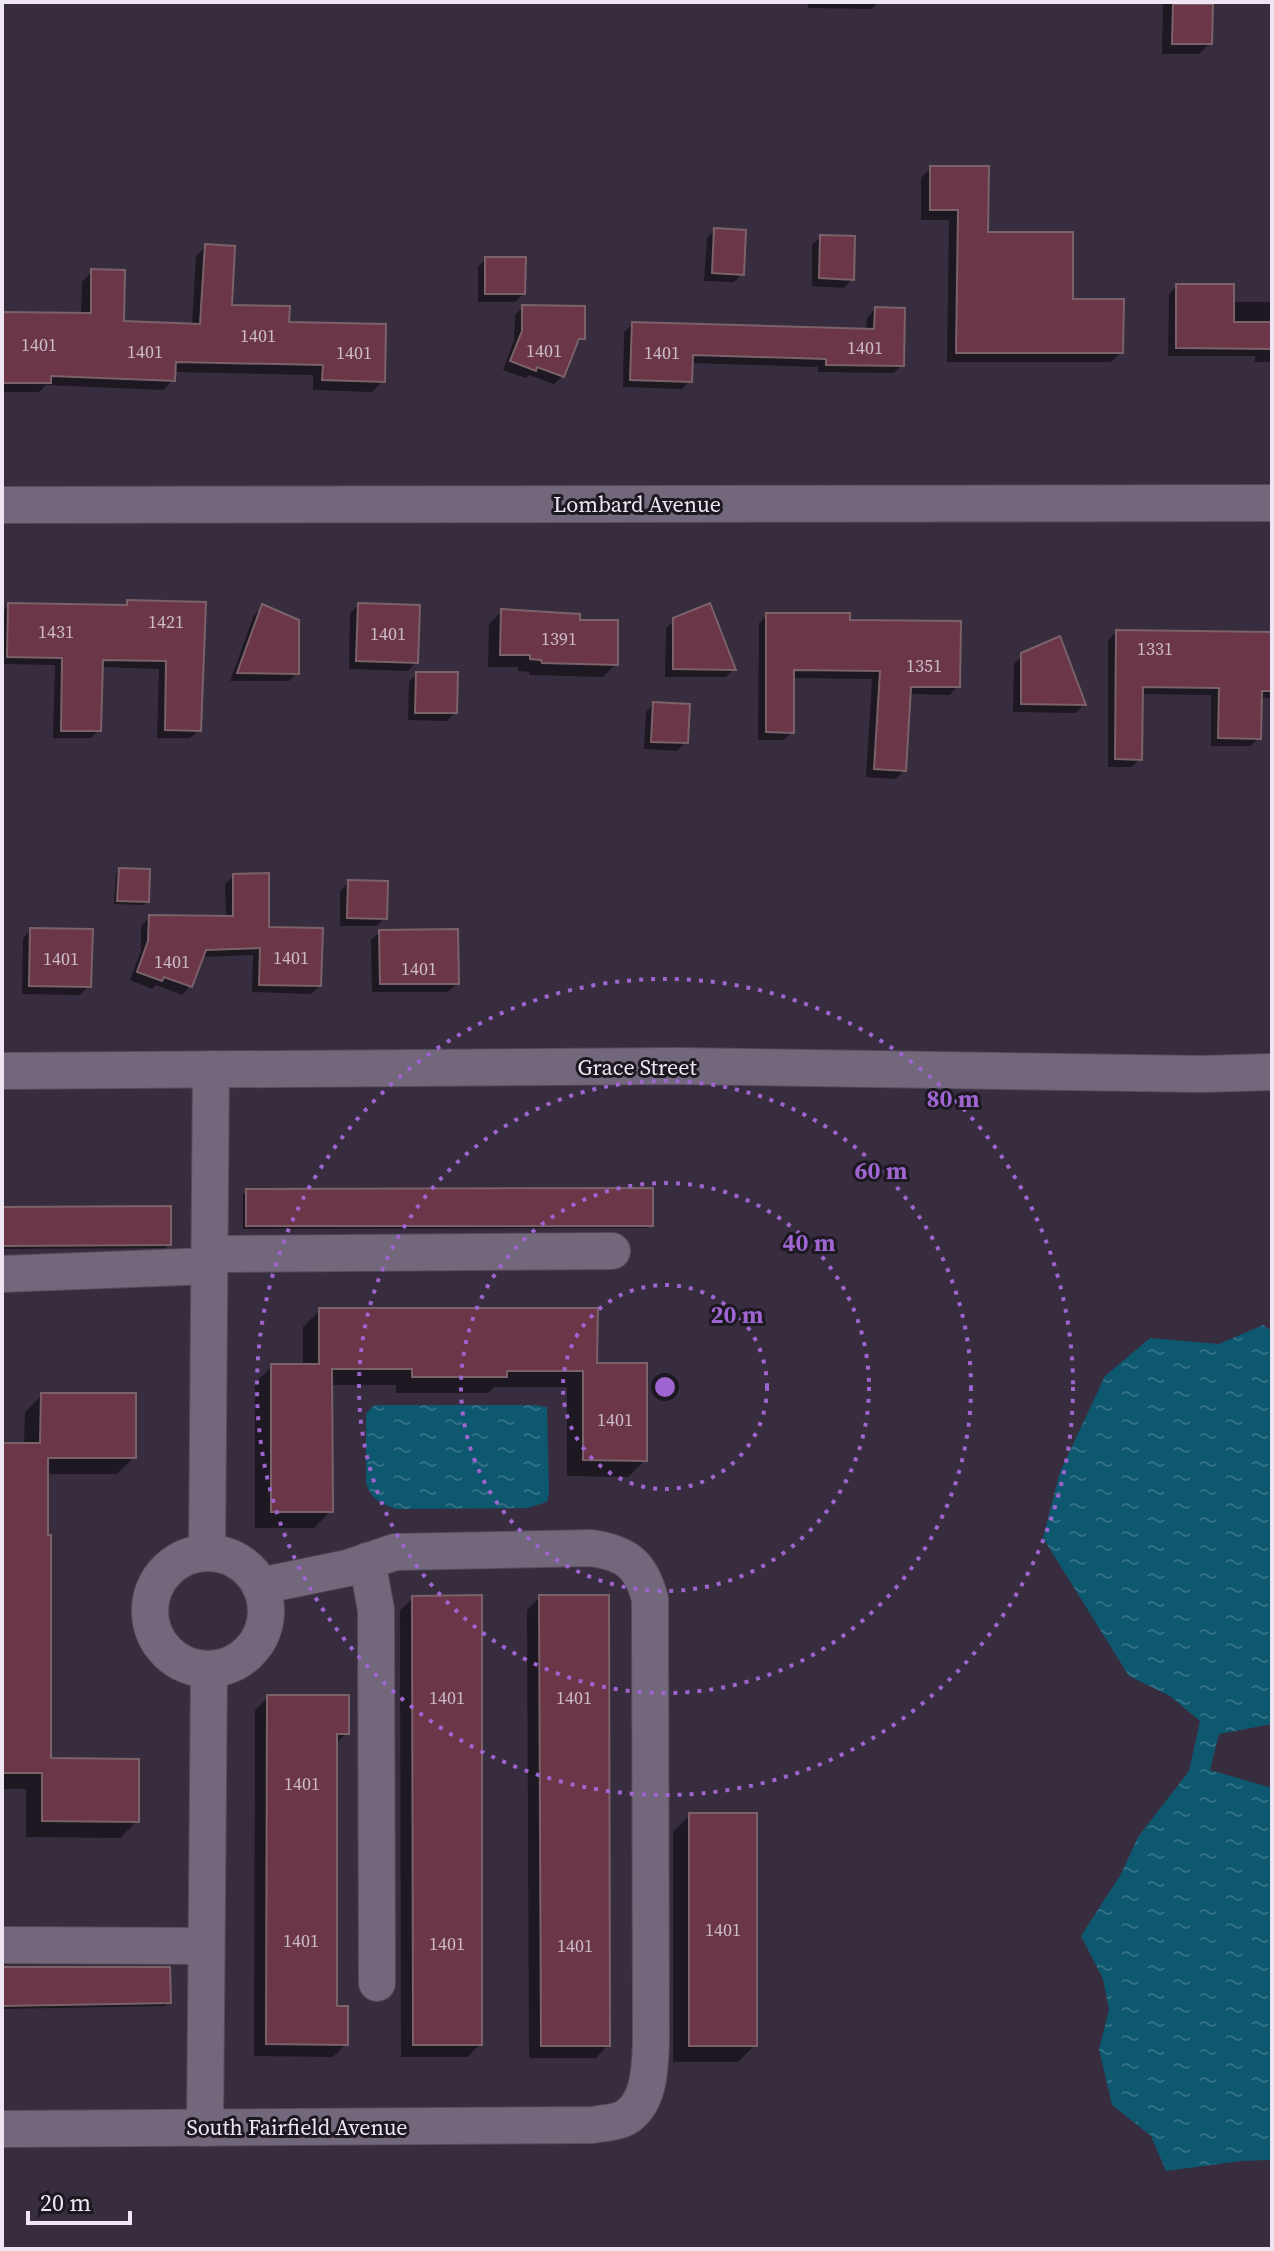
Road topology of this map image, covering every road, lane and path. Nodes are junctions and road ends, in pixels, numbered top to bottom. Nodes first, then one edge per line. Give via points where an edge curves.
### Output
1 (1272, 503) edge
2 (2, 505) edge
3 (211, 1069) junction
4 (2, 1071) edge
5 (1272, 1072) edge
6 (612, 1251) dead end
7 (210, 1260) junction
8 (2, 1274) edge
9 (207, 1553) junction
10 (367, 1561) junction
11 (260, 1586) junction
12 (209, 1669) junction
13 (2, 1945) edge
14 (206, 1946) junction
15 (377, 1983) dead end
16 (205, 2128) junction
17 (2, 2129) edge

1 - 2 street, Lombard Avenue
3 - 4 street, Grace Street
3 - 5 street, Grace Street via 679,1066
3 - 7 street
6 - 7 street
7 - 8 street
7 - 9 street
9 - 11 street via 238,1562
9 - 12 street via 176,1563 164,1574 155,1587 151,1620 155,1636 171,1655 192,1667
10 - 11 street, South Fairfield Avenue
10 - 15 street via 376,1610
10 - 16 street, South Fairfield Avenue via 431,1549 591,1548 611,1551 639,1570 650,1599 646,2091 623,2119 593,2125
11 - 12 street via 265,1602 261,1634 240,1659
12 - 14 street
13 - 14 street
14 - 16 street
16 - 17 street, South Fairfield Avenue

